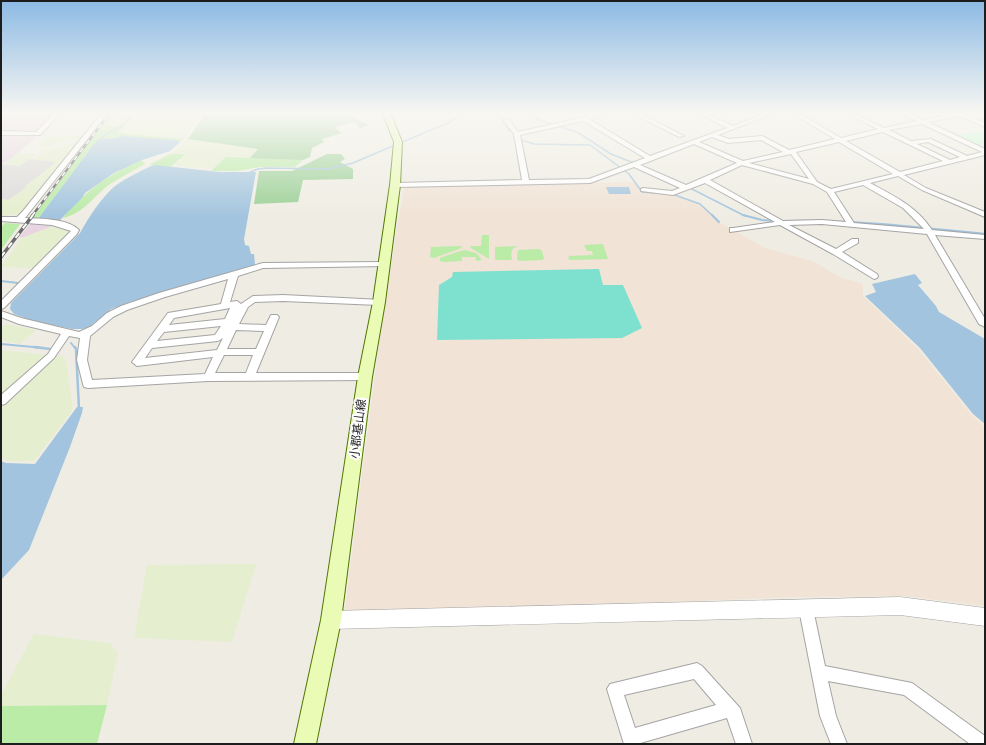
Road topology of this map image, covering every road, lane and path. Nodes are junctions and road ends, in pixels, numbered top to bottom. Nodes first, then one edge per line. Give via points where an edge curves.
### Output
1 (77, 149) edge
2 (398, 149) edge
3 (520, 149) edge
4 (633, 149) edge
5 (676, 149) edge
6 (709, 149) edge
7 (785, 149) edge
8 (799, 149) edge
9 (856, 149) edge
10 (923, 149) edge
11 (947, 149) edge
12 (790, 151) junction
13 (985, 152) edge
14 (967, 158) junction
15 (650, 159) junction
16 (949, 162) junction
17 (742, 163) junction
18 (634, 165) junction
19 (900, 175) junction
20 (705, 180) junction
21 (526, 182) junction
22 (815, 183) junction
23 (865, 183) junction
24 (395, 185) junction
25 (687, 188) junction
26 (643, 190) dead end
27 (830, 191) junction
28 (984, 213) edge
29 (1, 219) edge
30 (19, 219) junction
31 (780, 223) junction
32 (850, 223) junction
33 (733, 230) dead end
34 (929, 231) junction
35 (985, 237) edge
36 (855, 240) dead end
37 (836, 252) junction
38 (384, 264) junction
39 (234, 274) junction
40 (874, 276) dead end
41 (379, 302) junction
42 (1, 306) edge
43 (225, 306) junction
44 (1, 314) edge
45 (274, 317) dead end
46 (985, 324) edge
47 (229, 327) junction
48 (269, 328) junction
49 (161, 329) junction
50 (66, 333) junction
51 (85, 334) junction
52 (149, 345) junction
53 (220, 352) junction
54 (259, 352) junction
55 (208, 377) junction
56 (249, 377) junction
57 (365, 377) junction
58 (1, 401) edge
59 (806, 609) junction
60 (985, 617) edge
61 (331, 620) junction
62 (819, 672) junction
63 (729, 709) junction
64 (305, 744) edge
65 (744, 744) edge
66 (839, 744) edge
67 (983, 744) edge

1 - 30 street
2 - 24 main road, 小郡基山線
3 - 21 street
4 - 15 street
5 - 15 street
6 - 17 street
7 - 12 street
8 - 12 street
9 - 19 street
10 - 16 street
11 - 14 street
12 - 17 street
12 - 22 street
13 - 14 street
14 - 16 street
15 - 18 street
16 - 19 street
17 - 20 street
17 - 22 street
18 - 21 street via 590,181
18 - 25 street
19 - 23 street
19 - 28 street via 924,189
20 - 25 street
20 - 31 street via 758,208
21 - 24 street
22 - 27 street
23 - 27 street
23 - 34 street via 906,206
24 - 38 main road, 小郡基山線
25 - 26 street via 673,193
27 - 32 street
29 - 30 street
30 - 42 street via 47,221 75,230 74,234
31 - 32 street
31 - 33 street
31 - 37 street
32 - 34 street
34 - 35 street
34 - 46 street
36 - 37 street
37 - 40 street
38 - 39 street via 263,266
38 - 41 main road, 小郡基山線
39 - 43 street
39 - 51 street via 162,294 124,308
41 - 47 street via 253,298
41 - 57 main road, 小郡基山線
43 - 47 street via 237,304
43 - 49 street via 171,315
44 - 50 street
45 - 48 street
47 - 48 street
47 - 49 street
47 - 52 street via 218,338
47 - 53 street
48 - 54 street
49 - 52 street
50 - 51 street
50 - 58 street via 51,356
51 - 55 street via 82,360 88,384
52 - 53 street via 137,362
53 - 54 street
53 - 55 street
54 - 56 street
55 - 56 street
56 - 57 street
57 - 61 main road, 小郡基山線
59 - 60 street via 900,606
59 - 61 street
59 - 62 street
61 - 64 main road, 小郡基山線
62 - 66 street via 828,716
62 - 67 street via 907,688
63 - 63 street via 697,671 615,689 630,738
63 - 65 street via 734,714

